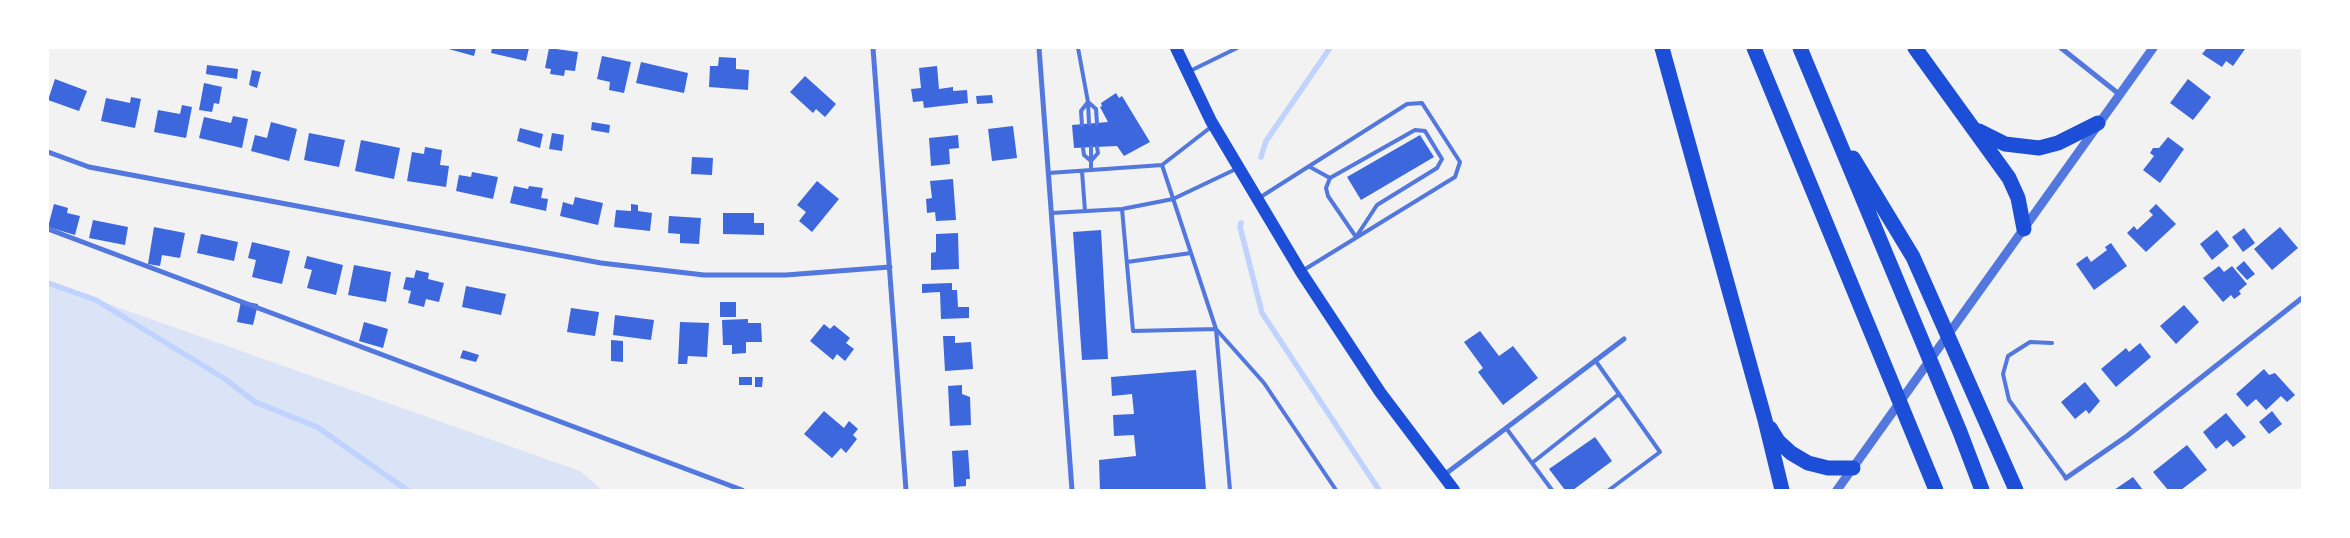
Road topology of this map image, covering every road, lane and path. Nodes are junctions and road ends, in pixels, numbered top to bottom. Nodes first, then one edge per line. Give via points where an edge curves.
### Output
1 (873, 48) edge
2 (1039, 48) edge
3 (1078, 48) edge
4 (1176, 48) edge
5 (1237, 48) edge
6 (1662, 48) edge
7 (1754, 48) edge
8 (1800, 48) edge
9 (1915, 48) edge
10 (2061, 48) edge
11 (2153, 48) edge
12 (1188, 72) junction
13 (2118, 94) junction
14 (1088, 102) junction
15 (1831, 123) junction
16 (2098, 123) junction
17 (1089, 124) dead end
18 (1097, 124) dead end
19 (1082, 125) dead end
20 (1213, 126) junction
21 (1974, 128) junction
22 (1091, 147) dead end
23 (1098, 147) dead end
24 (1083, 148) dead end
25 (48, 152) edge
26 (1091, 161) junction
27 (1162, 165) junction
28 (1310, 167) junction
29 (1238, 168) junction
30 (1092, 170) junction
31 (1082, 171) junction
32 (1049, 173) junction
33 (1330, 178) junction
34 (1173, 199) junction
35 (1256, 199) junction
36 (1122, 209) junction
37 (1085, 211) junction
38 (1052, 213) junction
39 (48, 229) edge
40 (2024, 229) junction
41 (1356, 237) junction
42 (1191, 253) junction
43 (1127, 262) junction
44 (890, 266) junction
45 (1300, 272) junction
46 (2302, 298) edge
47 (1216, 329) junction
48 (1624, 339) dead end
49 (2052, 343) dead end
50 (1595, 360) junction
51 (1619, 394) junction
52 (1765, 420) junction
53 (1506, 428) junction
54 (1532, 463) junction
55 (1853, 468) junction
56 (1443, 476) junction
57 (2066, 478) joint
58 (1933, 484) edge
59 (742, 490) edge
60 (906, 490) edge
61 (1072, 490) edge
62 (1230, 490) edge
63 (1336, 490) edge
64 (1454, 490) edge
65 (1552, 490) edge
66 (1609, 490) edge
67 (1782, 490) edge
68 (1837, 490) edge
69 (1982, 490) edge
70 (2016, 490) edge

1 - 44 street
2 - 32 street
3 - 14 lane
4 - 12 main road
5 - 12 lane
6 - 52 highway
7 - 58 highway
8 - 15 highway
9 - 21 highway
10 - 13 street
11 - 13 street
12 - 20 main road
13 - 16 street
14 - 17 lane
14 - 18 lane via 1096,109
14 - 19 lane via 1081,111
15 - 69 highway
15 - 70 highway via 1913,257
16 - 21 highway via 2058,143 2040,148 2005,144
16 - 40 street
20 - 27 lane
20 - 29 main road
21 - 40 highway via 2009,178 2018,198
22 - 26 lane
23 - 26 lane via 1098,153
24 - 26 lane via 1084,155
25 - 44 street via 89,167 601,263 704,275 786,275
26 - 30 lane
27 - 30 lane
27 - 34 lane
28 - 33 lane
28 - 35 lane
28 - 41 lane via 1407,104 1422,103 1460,162 1455,177
29 - 34 lane
29 - 35 main road
30 - 31 lane
31 - 32 lane
31 - 37 lane
32 - 38 street
33 - 41 lane via 1326,188 1328,196
33 - 41 lane via 1415,130 1425,131 1442,159 1437,168 1377,205
34 - 36 lane
34 - 42 lane
35 - 45 main road
36 - 37 lane
36 - 43 lane
37 - 38 lane
38 - 61 street
39 - 59 street
40 - 55 street
41 - 45 lane
42 - 43 lane
42 - 47 lane
43 - 47 lane via 1133,331
44 - 60 street
45 - 56 main road via 1380,392
46 - 57 street via 2152,416
47 - 62 lane
47 - 63 lane via 1264,383
48 - 50 street
49 - 57 lane via 2030,342 2008,356 2003,374 2009,400
50 - 51 lane
50 - 53 street
51 - 54 lane
51 - 66 lane via 1660,452
52 - 55 highway via 1778,441 1808,463 1828,468
52 - 67 highway
53 - 54 lane
53 - 56 street
54 - 65 lane
55 - 68 street
56 - 64 main road

